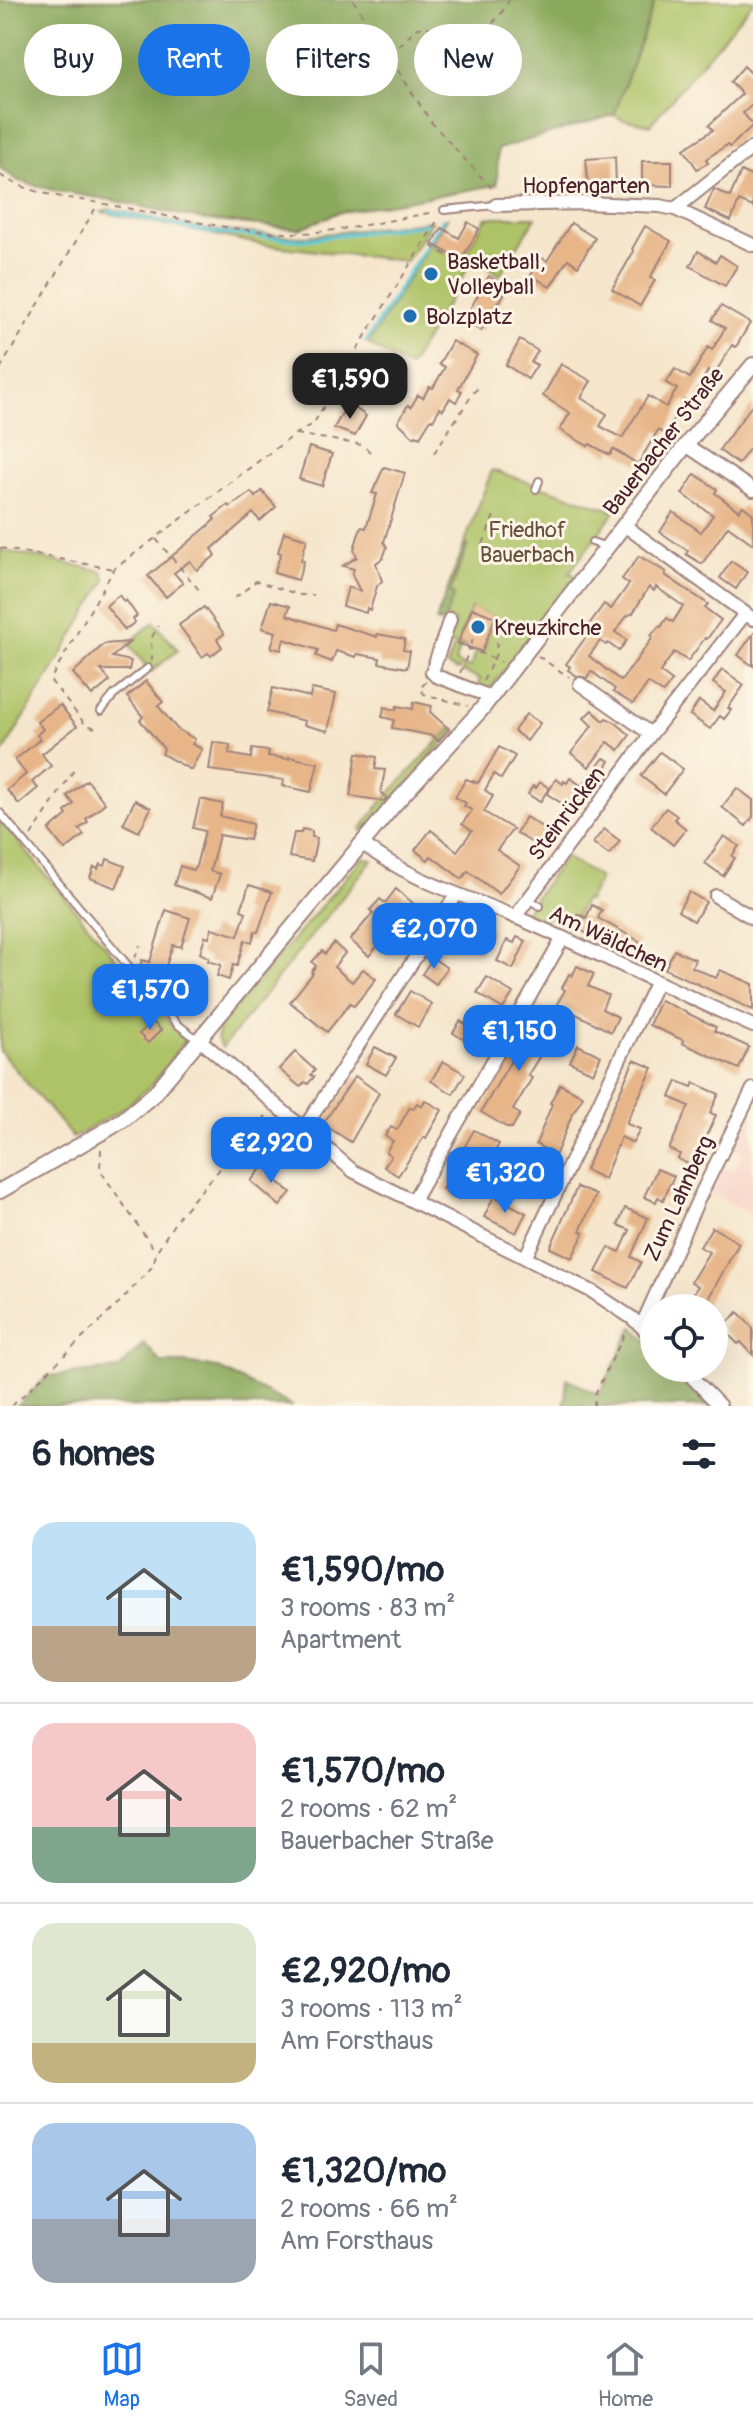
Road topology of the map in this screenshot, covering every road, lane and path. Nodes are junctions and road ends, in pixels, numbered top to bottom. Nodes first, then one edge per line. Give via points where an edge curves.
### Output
1 (353, 0) edge
2 (509, 0) edge
3 (369, 24) edge
4 (398, 47) edge
5 (398, 69) edge
6 (753, 147) edge
7 (0, 175) edge
8 (99, 203) junction
9 (496, 205) junction
10 (675, 209) junction
11 (444, 210) junction
12 (753, 245) edge
13 (431, 246) dead end
14 (453, 259) dead end
15 (753, 365) edge
16 (0, 369) edge
17 (748, 380) edge
18 (478, 388) dead end
19 (295, 434) junction
20 (686, 445) junction
21 (434, 453) dead end
22 (372, 454) dead end
23 (539, 481) dead end
24 (536, 489) dead end
25 (753, 490) edge
26 (495, 513) dead end
27 (624, 525) junction
28 (156, 538) junction
29 (592, 542) dead end
30 (483, 544) dead end
31 (607, 547) junction
32 (0, 548) edge
33 (114, 569) junction
34 (200, 591) dead end
35 (314, 595) dead end
36 (235, 598) dead end
37 (749, 616) edge
38 (450, 619) dead end
39 (158, 626) dead end
40 (445, 632) junction
41 (474, 636) dead end
42 (497, 638) dead end
43 (470, 648) junction
44 (529, 649) junction
45 (494, 659) junction
46 (149, 667) joint
47 (514, 668) junction
48 (455, 683) junction
49 (580, 684) joint
50 (420, 688) dead end
51 (485, 695) junction
52 (468, 707) dead end
53 (101, 711) dead end
54 (95, 728) dead end
55 (651, 734) junction
56 (74, 770) dead end
57 (0, 813) edge
58 (364, 843) junction
59 (26, 844) junction
60 (456, 895) junction
61 (716, 896) dead end
62 (528, 899) junction
63 (540, 906) dead end
64 (515, 917) junction
65 (753, 918) edge
66 (563, 938) junction
67 (140, 945) dead end
68 (126, 964) junction
69 (656, 983) junction
70 (753, 1026) edge
71 (200, 1040) junction
72 (753, 1089) edge
73 (275, 1106) junction
74 (108, 1129) junction
75 (303, 1130) junction
76 (0, 1191) edge
77 (413, 1201) junction
78 (157, 1253) junction
79 (526, 1256) junction
80 (637, 1321) junction
81 (640, 1324) edge
82 (697, 1382) edge
83 (12, 1406) edge
84 (594, 1406) edge
85 (720, 1406) edge

1 - 3 path
2 - 4 path via 497,20 478,33 457,38 425,26
5 - 9 path via 431,122 491,186
6 - 10 street, Hopfengarten
7 - 8 path via 55,197
8 - 11 path via 206,225 299,233
8 - 16 path
9 - 10 street, Hopfengarten
9 - 11 lane
10 - 12 street, Hopfengarten
11 - 19 path via 314,423
13 - 14 path
15 - 17 street, Bauerbacher Straße
17 - 20 street, Bauerbacher Straße
18 - 21 path
19 - 22 path via 363,445
19 - 28 path
20 - 25 street
20 - 27 street, Bauerbacher Straße
23 - 24 lane
26 - 30 path
27 - 31 street, Bauerbacher Straße
27 - 37 street
28 - 33 path
28 - 34 path
29 - 31 lane
31 - 44 street, Bauerbacher Straße
32 - 33 path
33 - 54 path via 50,680 85,724
35 - 36 path via 256,581
37 - 55 street, Steinrücken
38 - 40 street
39 - 46 path via 151,639
40 - 43 path via 457,645
40 - 48 street via 432,670
41 - 43 path
42 - 45 path
43 - 45 path
43 - 48 path
44 - 47 street, Bauerbacher Straße
44 - 49 path
45 - 47 path
45 - 51 path
46 - 53 lane
47 - 51 street, Bauerbacher Straße
48 - 51 street
49 - 55 street
50 - 52 path via 428,696
51 - 58 street, Bauerbacher Straße
55 - 62 street, Steinrücken
56 - 59 path
57 - 59 lane
58 - 60 street, Am Wäldchen via 412,876
58 - 71 street
59 - 68 lane
60 - 64 street, Am Wäldchen
60 - 75 street
61 - 65 street
62 - 63 lane
62 - 64 street, Steinrücken
64 - 66 street, Am Wäldchen
66 - 69 street, Am Wäldchen
66 - 77 street
67 - 68 path
68 - 71 lane via 177,1024
69 - 70 street, Am Wäldchen
69 - 79 street
71 - 73 street
71 - 74 street via 154,1094
72 - 80 street, Zum Lahnberg
73 - 75 street
73 - 78 path via 179,1216
74 - 76 street
74 - 78 path via 100,1170
75 - 77 street via 353,1171
77 - 79 street
78 - 83 path via 152,1267 118,1304
79 - 80 street
80 - 81 street
80 - 84 path via 595,1394
82 - 85 street

